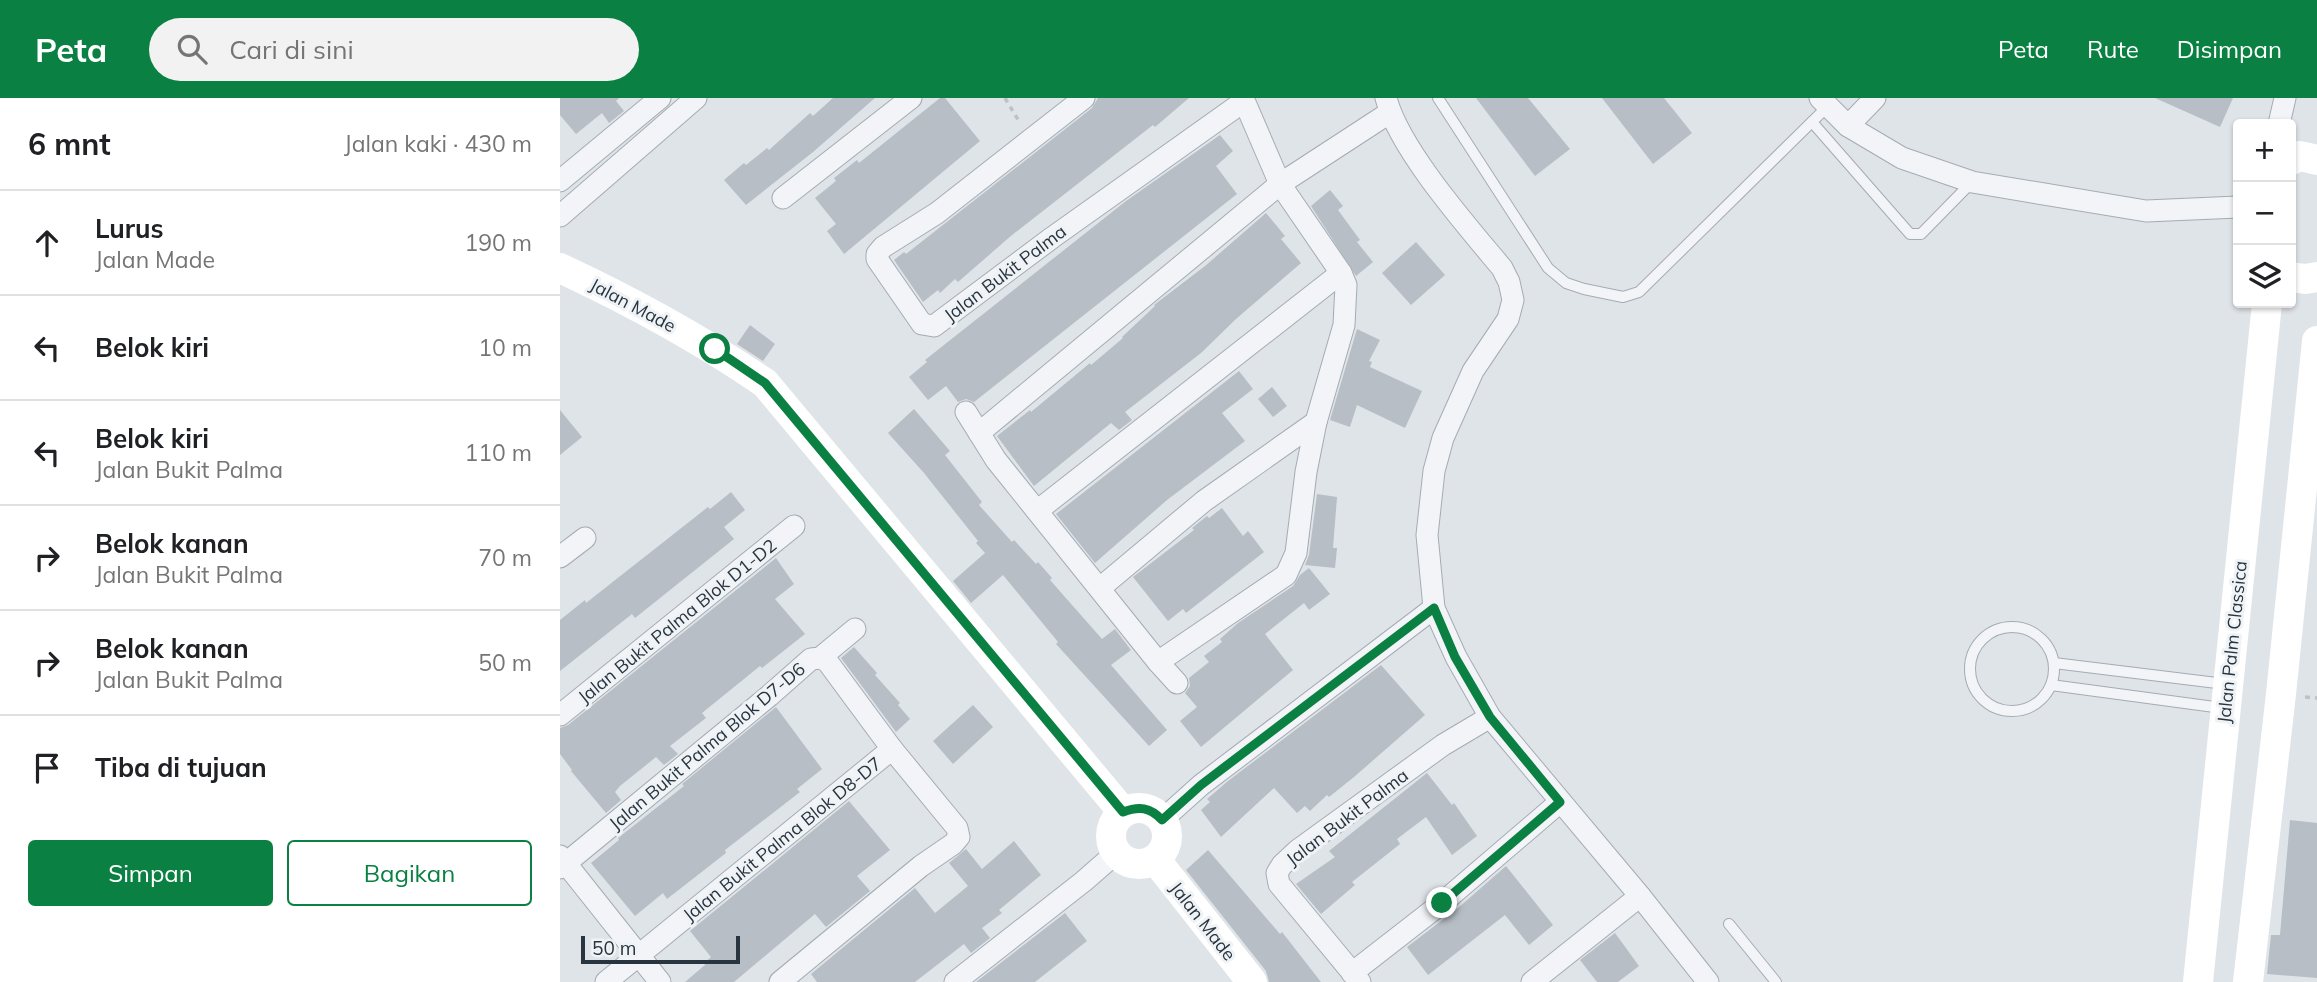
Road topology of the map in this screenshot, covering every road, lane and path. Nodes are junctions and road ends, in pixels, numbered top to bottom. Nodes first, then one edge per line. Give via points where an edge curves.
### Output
1 (660, 98) edge
2 (696, 98) edge
3 (911, 98) edge
4 (1004, 98) edge
5 (1084, 98) edge
6 (1438, 98) edge
7 (1875, 98) edge
8 (2285, 98) edge
9 (1243, 100) edge
10 (1387, 106) edge
11 (1820, 109) edge
12 (2279, 119) edge
13 (1848, 127) junction
14 (1030, 138) junction
15 (2296, 158) edge
16 (2317, 160) edge
17 (560, 181) edge
18 (1972, 182) junction
19 (1280, 184) junction
20 (783, 198) dead end
21 (2233, 207) edge
22 (560, 216) edge
23 (560, 268) edge
24 (1341, 273) junction
25 (2296, 277) edge
26 (2317, 277) edge
27 (2266, 308) edge
28 (2317, 341) edge
29 (966, 412) dead end
30 (1316, 422) junction
31 (979, 433) junction
32 (1037, 511) junction
33 (794, 526) dead end
34 (585, 538) dead end
35 (560, 557) edge
36 (1100, 588) junction
37 (1434, 608) junction
38 (855, 629) dead end
39 (820, 658) junction
40 (1158, 662) junction
41 (2054, 663) junction
42 (2174, 678) junction
43 (1177, 683) dead end
44 (2051, 685) junction
45 (2227, 696) junction
46 (2171, 701) junction
47 (560, 715) edge
48 (1490, 717) junction
49 (892, 749) junction
50 (1560, 802) junction
51 (1123, 812) junction
52 (1162, 820) junction
53 (1116, 853) junction
54 (1155, 859) junction
55 (562, 862) edge
56 (1640, 896) junction
57 (1729, 924) dead end
58 (639, 956) junction
59 (1356, 977) edge
60 (606, 982) edge
61 (660, 982) edge
62 (780, 982) edge
63 (955, 982) edge
64 (1252, 982) edge
65 (1532, 982) edge
66 (1708, 982) edge
67 (1776, 982) edge
68 (2198, 982) edge
69 (2248, 982) edge

1 - 17 street
2 - 22 street
3 - 20 street
4 - 14 path
5 - 14 street, Jalan Bukit Palma
6 - 11 lane via 1548,268 1566,283 1623,297 1639,292
7 - 13 street
8 - 12 street
9 - 14 street, Jalan Bukit Palma via 934,326 922,324 877,254 937,213
9 - 19 street, Jalan Bukit Palma
10 - 19 street
10 - 37 street via 1433,181 1502,268 1513,300 1508,318 1473,371 1443,438 1434,471 1427,536
11 - 13 street
11 - 18 lane via 1910,234 1921,234
13 - 18 street via 1902,158
15 - 16 street
18 - 21 street via 2146,211
19 - 24 street, Jalan Bukit Palma
19 - 31 street
23 - 51 street, Jalan Made via 715,349 765,383
24 - 30 street, Jalan Bukit Palma via 1346,285 1344,325
24 - 32 street
25 - 26 street
27 - 45 street, Jalan Palm Classica
28 - 69 street
29 - 31 street
30 - 36 street via 1204,501
30 - 40 street, Jalan Bukit Palma via 1296,553 1286,575
31 - 32 street
32 - 36 street
33 - 47 street, Jalan Bukit Palma Blok D1-D2
34 - 35 street
36 - 40 street
37 - 48 street via 1455,657
37 - 52 street via 1201,785
38 - 39 street, Jalan Bukit Palma Blok D7-D6
39 - 49 street via 827,661
39 - 55 street, Jalan Bukit Palma Blok D7-D6 via 811,659
40 - 43 street
41 - 42 lane
41 - 44 lane
41 - 44 lane via 2047,646 2034,633 2017,627 1998,629 1982,639 1972,654 1969,673 1975,691 1987,705 2005,712 2024,710 2040,701
42 - 45 lane
42 - 46 lane
44 - 46 lane
45 - 46 lane
45 - 68 street, Jalan Palm Classica
48 - 50 street
48 - 59 street, Jalan Bukit Palma via 1298,850 1277,873 1279,884
49 - 58 street, Jalan Bukit Palma Blok D8-D7
49 - 62 street via 957,828 959,837
50 - 56 street
50 - 59 street, Jalan Bukit Palma
51 - 52 street via 1144,808
51 - 53 street via 1111,831
52 - 54 street via 1167,841
53 - 54 street via 1134,864
53 - 63 street
54 - 64 street, Jalan Made
55 - 58 street
56 - 65 street
56 - 66 street
57 - 67 lane
58 - 60 street, Jalan Bukit Palma Blok D8-D7
58 - 61 street

